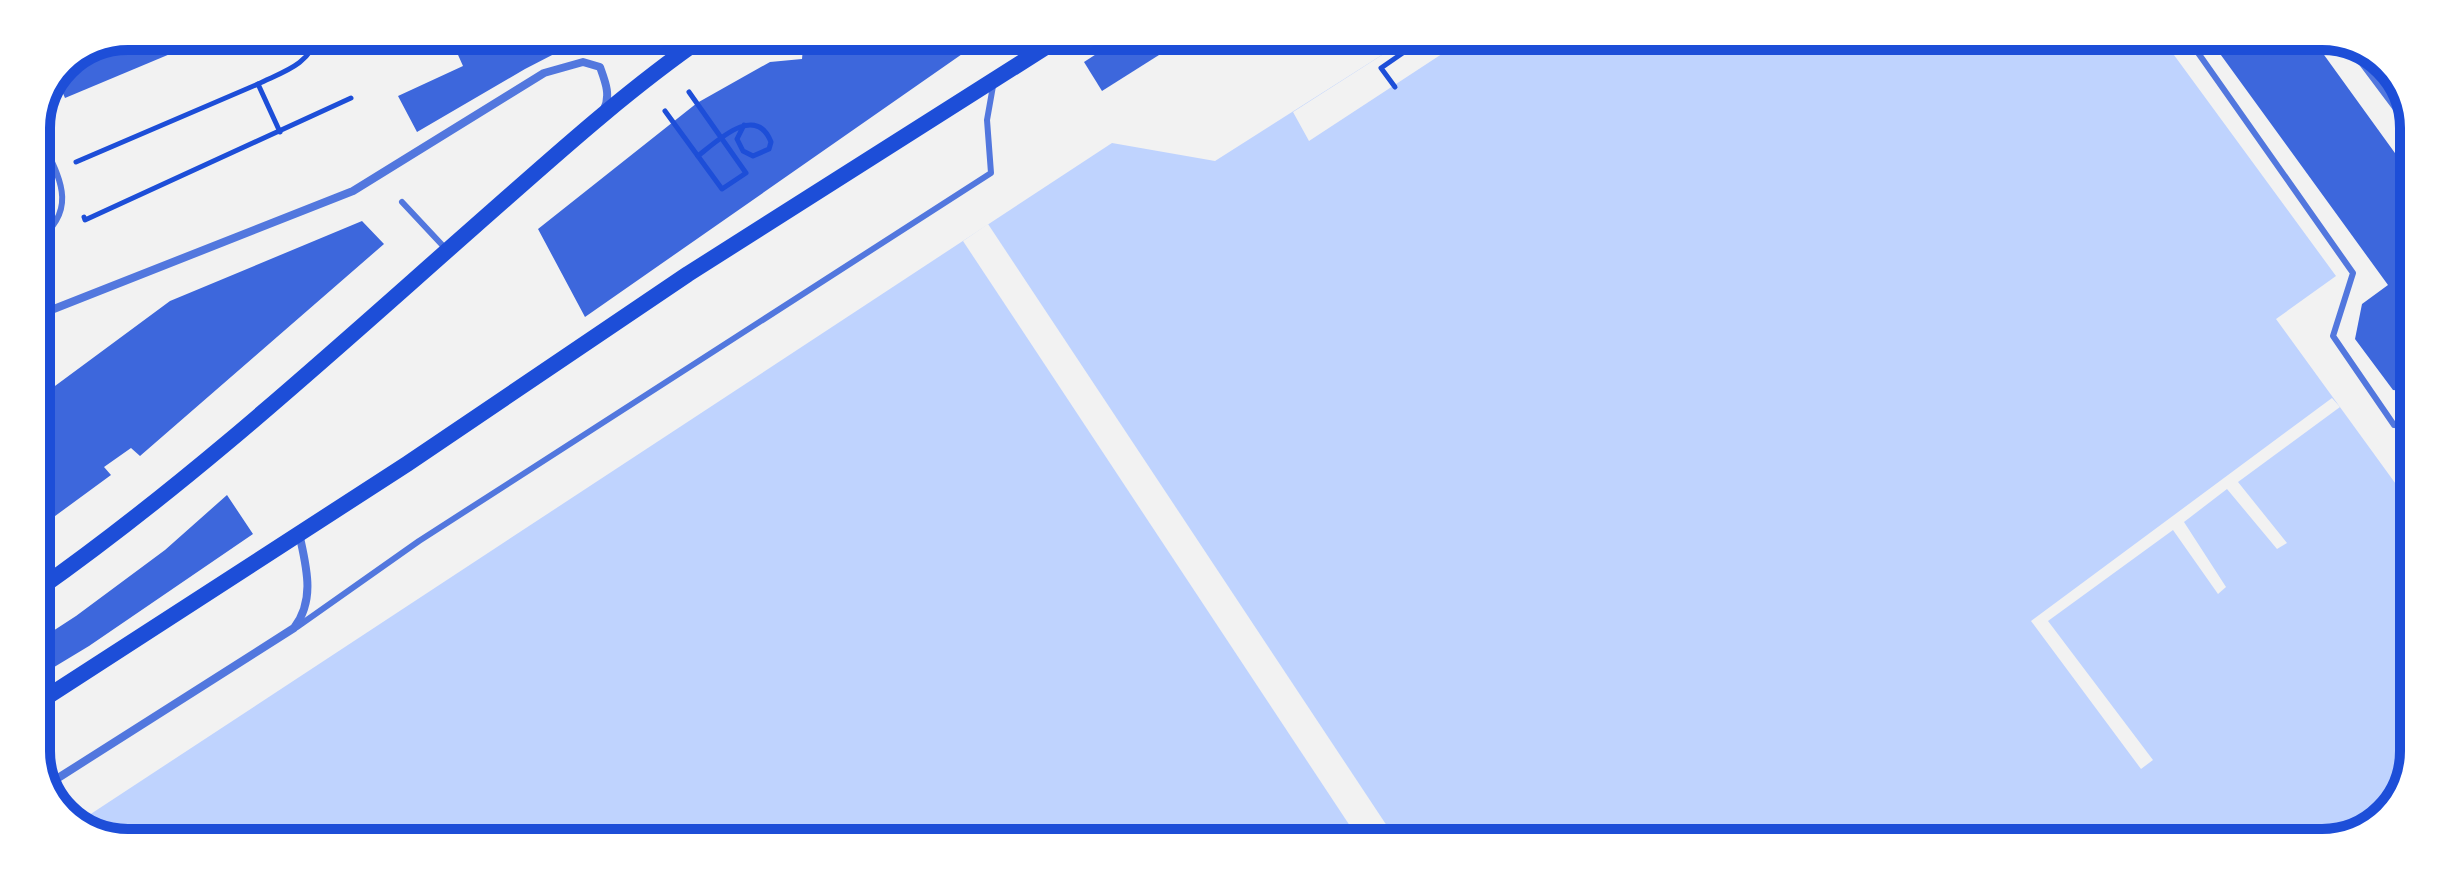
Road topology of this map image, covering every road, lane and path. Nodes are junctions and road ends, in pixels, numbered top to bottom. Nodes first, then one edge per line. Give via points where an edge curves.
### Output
1 (312, 50) edge
2 (686, 50) edge
3 (1040, 50) edge
4 (1407, 50) edge
5 (2196, 50) edge
6 (2358, 59) edge
7 (995, 78) junction
8 (258, 84) junction
9 (1395, 87) dead end
10 (689, 92) dead end
11 (351, 98) dead end
12 (665, 111) dead end
13 (2398, 111) edge
14 (598, 120) junction
15 (744, 125) junction
16 (280, 132) junction
17 (721, 137) junction
18 (698, 156) junction
19 (50, 161) edge
20 (63, 168) dead end
21 (402, 202) dead end
22 (79, 207) dead end
23 (50, 230) edge
24 (447, 250) junction
25 (50, 310) edge
26 (2400, 426) edge
27 (299, 532) junction
28 (50, 581) edge
29 (294, 628) junction
30 (50, 695) edge
31 (56, 780) edge

1 - 8 path via 301,64
2 - 14 main road
3 - 7 main road
4 - 9 path via 1381,68
5 - 26 lane via 2353,273 2333,336 2394,425
6 - 13 lane
7 - 27 main road
7 - 29 lane via 987,120 991,173 419,541
8 - 16 path
8 - 20 path
10 - 17 path
11 - 16 path
12 - 18 path
14 - 24 main road
14 - 25 street via 608,101 600,67 583,62 544,73 353,191
15 - 15 path via 754,123 765,130 769,149 753,156 743,151 737,139
15 - 17 path
16 - 22 path via 85,220
17 - 18 path
17 - 18 path via 746,173 722,189
19 - 23 lane via 63,192 62,212
21 - 24 lane
24 - 28 main road via 167,494
27 - 29 street via 308,599
27 - 30 main road
29 - 31 street

